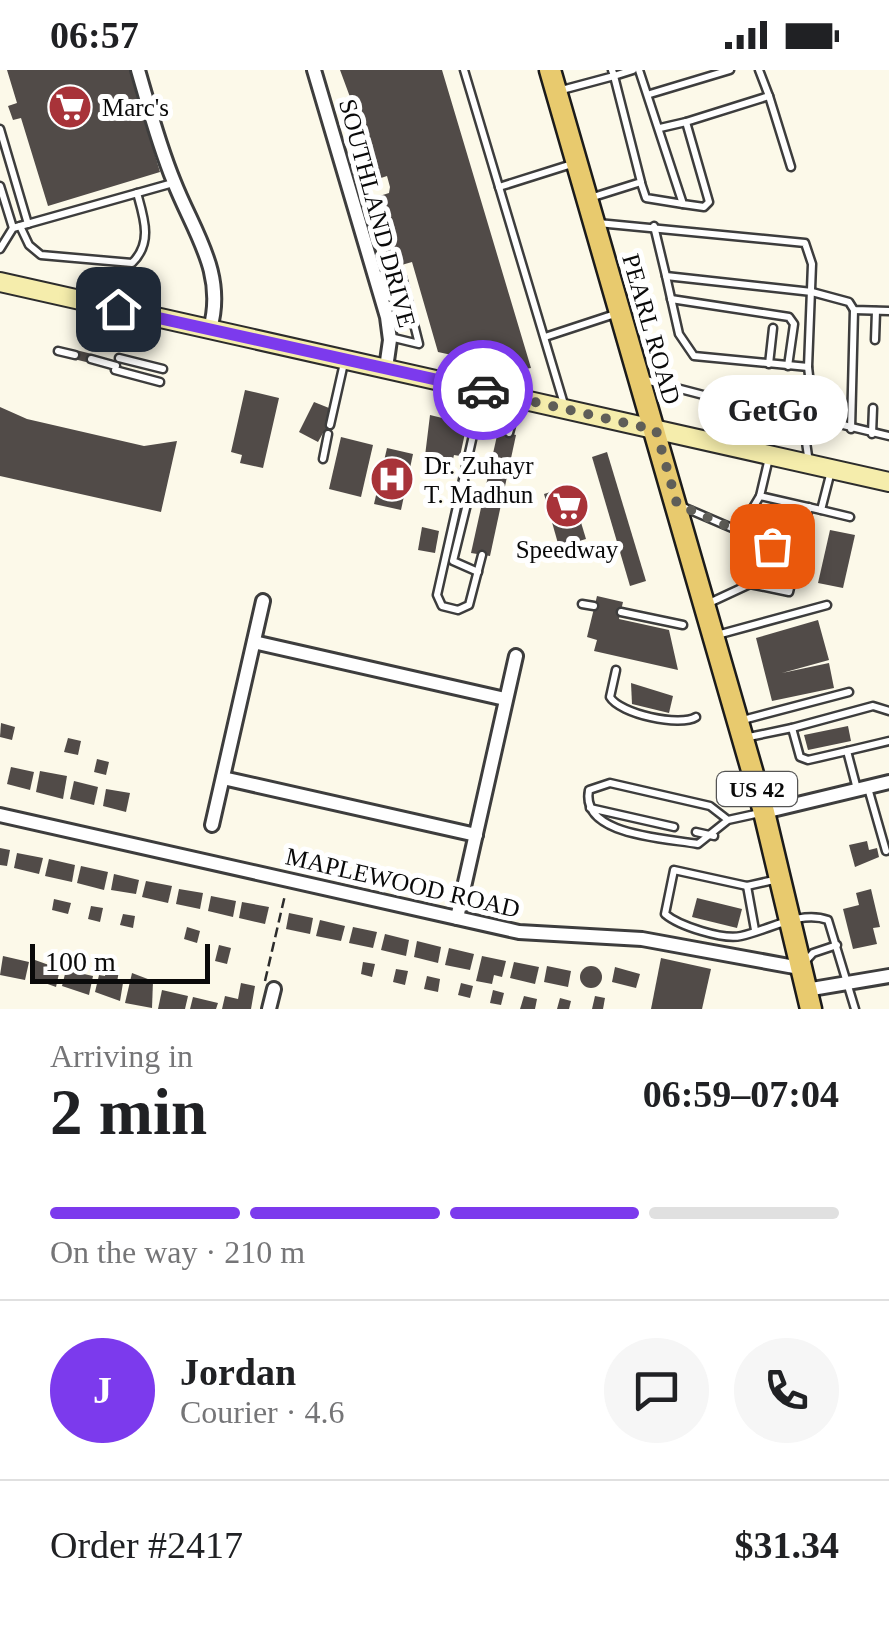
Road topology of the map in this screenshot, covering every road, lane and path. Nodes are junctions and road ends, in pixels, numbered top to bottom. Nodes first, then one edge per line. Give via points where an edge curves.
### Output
1 (138, 70) edge
2 (314, 70) edge
3 (464, 70) edge
4 (550, 70) edge
5 (636, 70) edge
6 (730, 70) edge
7 (759, 70) edge
8 (613, 73) edge
9 (556, 91) junction
10 (650, 94) junction
11 (769, 96) junction
12 (686, 122) junction
13 (660, 128) junction
14 (0, 129) edge
15 (578, 162) junction
16 (791, 168) dead end
17 (174, 182) junction
18 (641, 182) junction
19 (0, 186) edge
20 (499, 187) junction
21 (137, 193) junction
22 (588, 198) junction
23 (2, 199) edge
24 (683, 204) junction
25 (4, 210) edge
26 (595, 223) junction
27 (20, 226) junction
28 (654, 226) junction
29 (2, 238) edge
30 (0, 249) edge
31 (666, 276) junction
32 (0, 282) edge
33 (378, 283) junction
34 (812, 292) junction
35 (671, 299) junction
36 (854, 310) junction
37 (876, 311) junction
38 (621, 312) junction
39 (889, 312) edge
40 (773, 328) dead end
41 (210, 330) junction
42 (390, 337) junction
43 (545, 338) junction
44 (875, 340) dead end
45 (58, 351) dead end
46 (75, 355) dead end
47 (91, 359) dead end
48 (345, 359) junction
49 (769, 364) junction
50 (117, 365) junction
51 (788, 366) junction
52 (808, 367) junction
53 (386, 368) junction
54 (164, 369) dead end
55 (640, 378) junction
56 (160, 382) dead end
57 (483, 390) junction
58 (518, 398) junction
59 (566, 408) junction
60 (873, 408) dead end
61 (814, 418) junction
62 (851, 429) junction
63 (656, 430) junction
64 (510, 433) dead end
65 (872, 434) junction
66 (889, 436) edge
67 (761, 453) junction
68 (323, 459) dead end
69 (810, 464) junction
70 (831, 469) junction
71 (464, 478) junction
72 (889, 482) edge
73 (760, 496) junction
74 (677, 504) junction
75 (810, 508) junction
76 (821, 510) junction
77 (850, 516) dead end
78 (746, 520) junction
79 (776, 528) dead end
80 (740, 535) junction
81 (772, 546) dead end
82 (482, 555) dead end
83 (746, 558) junction
84 (768, 563) dead end
85 (478, 572) junction
86 (750, 584) junction
87 (263, 600) dead end
88 (582, 604) dead end
89 (706, 605) junction
90 (826, 605) dead end
91 (594, 606) dead end
92 (621, 612) dead end
93 (682, 625) dead end
94 (714, 636) junction
95 (254, 642) junction
96 (516, 656) dead end
97 (616, 670) dead end
98 (849, 692) dead end
99 (505, 699) junction
100 (889, 711) edge
101 (696, 716) dead end
102 (792, 728) junction
103 (741, 729) junction
104 (889, 741) edge
105 (847, 751) junction
106 (223, 778) junction
107 (889, 782) edge
108 (862, 788) junction
109 (588, 808) junction
110 (764, 812) junction
111 (0, 815) edge
112 (728, 820) junction
113 (212, 825) dead end
114 (674, 828) dead end
115 (696, 832) dead end
116 (476, 835) junction
117 (715, 836) junction
118 (886, 851) dead end
119 (780, 878) junction
120 (747, 886) junction
121 (285, 895) dead end
122 (457, 918) junction
123 (791, 921) junction
124 (755, 930) junction
125 (738, 938) junction
126 (838, 945) junction
127 (734, 958) junction
128 (800, 968) junction
129 (889, 976) edge
130 (848, 980) junction
131 (269, 989) joint
132 (808, 1000) edge
133 (269, 1009) edge
134 (855, 1009) edge

1 - 17 street
2 - 33 street, SOUTHLAND DRIVE
3 - 20 lane
4 - 9 main road, PEARL ROAD / US 42
5 - 8 lane
5 - 10 lane
6 - 10 lane
7 - 11 lane
8 - 9 lane
8 - 18 lane
9 - 15 main road, PEARL ROAD / US 42
10 - 13 lane
11 - 12 lane
11 - 16 lane
12 - 13 lane
12 - 24 lane via 710,202
13 - 24 lane
14 - 27 lane
15 - 20 lane
15 - 22 main road, PEARL ROAD / US 42
17 - 21 lane
17 - 41 street via 212,268 216,307
18 - 22 lane
18 - 24 lane via 646,198
19 - 23 lane
20 - 43 lane
21 - 27 lane
21 - 27 lane via 145,240 132,263 41,255
22 - 26 main road, PEARL ROAD / US 42
23 - 25 lane
25 - 27 lane
26 - 28 lane
26 - 38 main road, PEARL ROAD / US 42
27 - 29 lane
28 - 31 lane
28 - 34 lane via 806,243
29 - 30 lane
31 - 34 lane
31 - 35 lane
32 - 41 main road
33 - 42 street, SOUTHLAND DRIVE
33 - 42 lane via 402,278 419,344
34 - 36 lane via 850,302
34 - 52 lane
35 - 49 lane via 684,347 694,356
35 - 51 lane via 789,317 794,324
36 - 37 lane
36 - 62 lane
37 - 39 lane
37 - 44 lane
38 - 43 lane
38 - 55 main road, PEARL ROAD / US 42
40 - 49 lane
41 - 48 main road
42 - 53 street, SOUTHLAND DRIVE
43 - 59 lane
45 - 46 lane
47 - 50 lane
48 - 53 main road
48 - 68 lane
49 - 51 lane
50 - 54 lane
50 - 56 lane
51 - 52 lane
52 - 61 lane
53 - 57 main road
55 - 63 main road, PEARL ROAD / US 42
55 - 67 lane via 758,416
57 - 58 main road
57 - 71 lane
58 - 59 main road
58 - 64 lane
59 - 63 main road
60 - 65 lane
61 - 62 lane
61 - 69 lane via 806,442
62 - 65 lane
63 - 67 main road
63 - 74 main road, PEARL ROAD / US 42
65 - 66 lane
67 - 69 main road
67 - 73 lane
69 - 70 main road
70 - 72 main road
70 - 76 lane
71 - 85 lane via 468,500 453,562
71 - 85 lane via 439,602 467,608
73 - 75 lane
73 - 78 lane
74 - 80 lane
74 - 89 main road, PEARL ROAD / US 42
75 - 76 lane
75 - 86 lane via 794,551 789,592
76 - 77 lane
78 - 79 lane
78 - 80 lane
80 - 81 lane
80 - 83 lane
82 - 85 lane
83 - 84 lane
83 - 86 lane
86 - 89 lane
87 - 95 street
88 - 91 lane
89 - 94 main road, PEARL ROAD / US 42
90 - 94 lane
92 - 93 lane
94 - 103 main road, PEARL ROAD / US 42
95 - 99 street
95 - 106 street
96 - 99 street
97 - 101 lane via 610,697 618,707 685,722
98 - 103 lane
99 - 116 street
100 - 102 lane via 873,706
102 - 103 lane
102 - 105 lane via 800,756 808,760
103 - 110 main road, PEARL ROAD / US 42
104 - 105 lane
105 - 108 lane
106 - 113 street
106 - 116 street
107 - 108 street
108 - 110 street
108 - 118 lane
109 - 112 lane via 589,790 610,782 710,806
109 - 114 lane
109 - 117 lane via 608,824 651,835 698,844
110 - 112 lane
110 - 119 main road, PEARL ROAD / US 42
111 - 122 street, MAPLEWOOD ROAD
112 - 117 lane
115 - 117 lane
116 - 122 street
119 - 120 lane
119 - 123 main road, PEARL ROAD / US 42
120 - 124 lane
120 - 125 lane via 674,870 665,914
121 - 131 path
122 - 127 street, MAPLEWOOD ROAD via 519,932 642,939
123 - 124 lane
123 - 126 lane via 828,920
123 - 128 main road, PEARL ROAD / US 42
124 - 125 lane
125 - 127 lane
126 - 128 lane via 813,953
126 - 130 lane
127 - 128 street, MAPLEWOOD ROAD
128 - 132 main road, PEARL ROAD / US 42
129 - 130 street
130 - 132 street
130 - 134 lane
131 - 133 street

